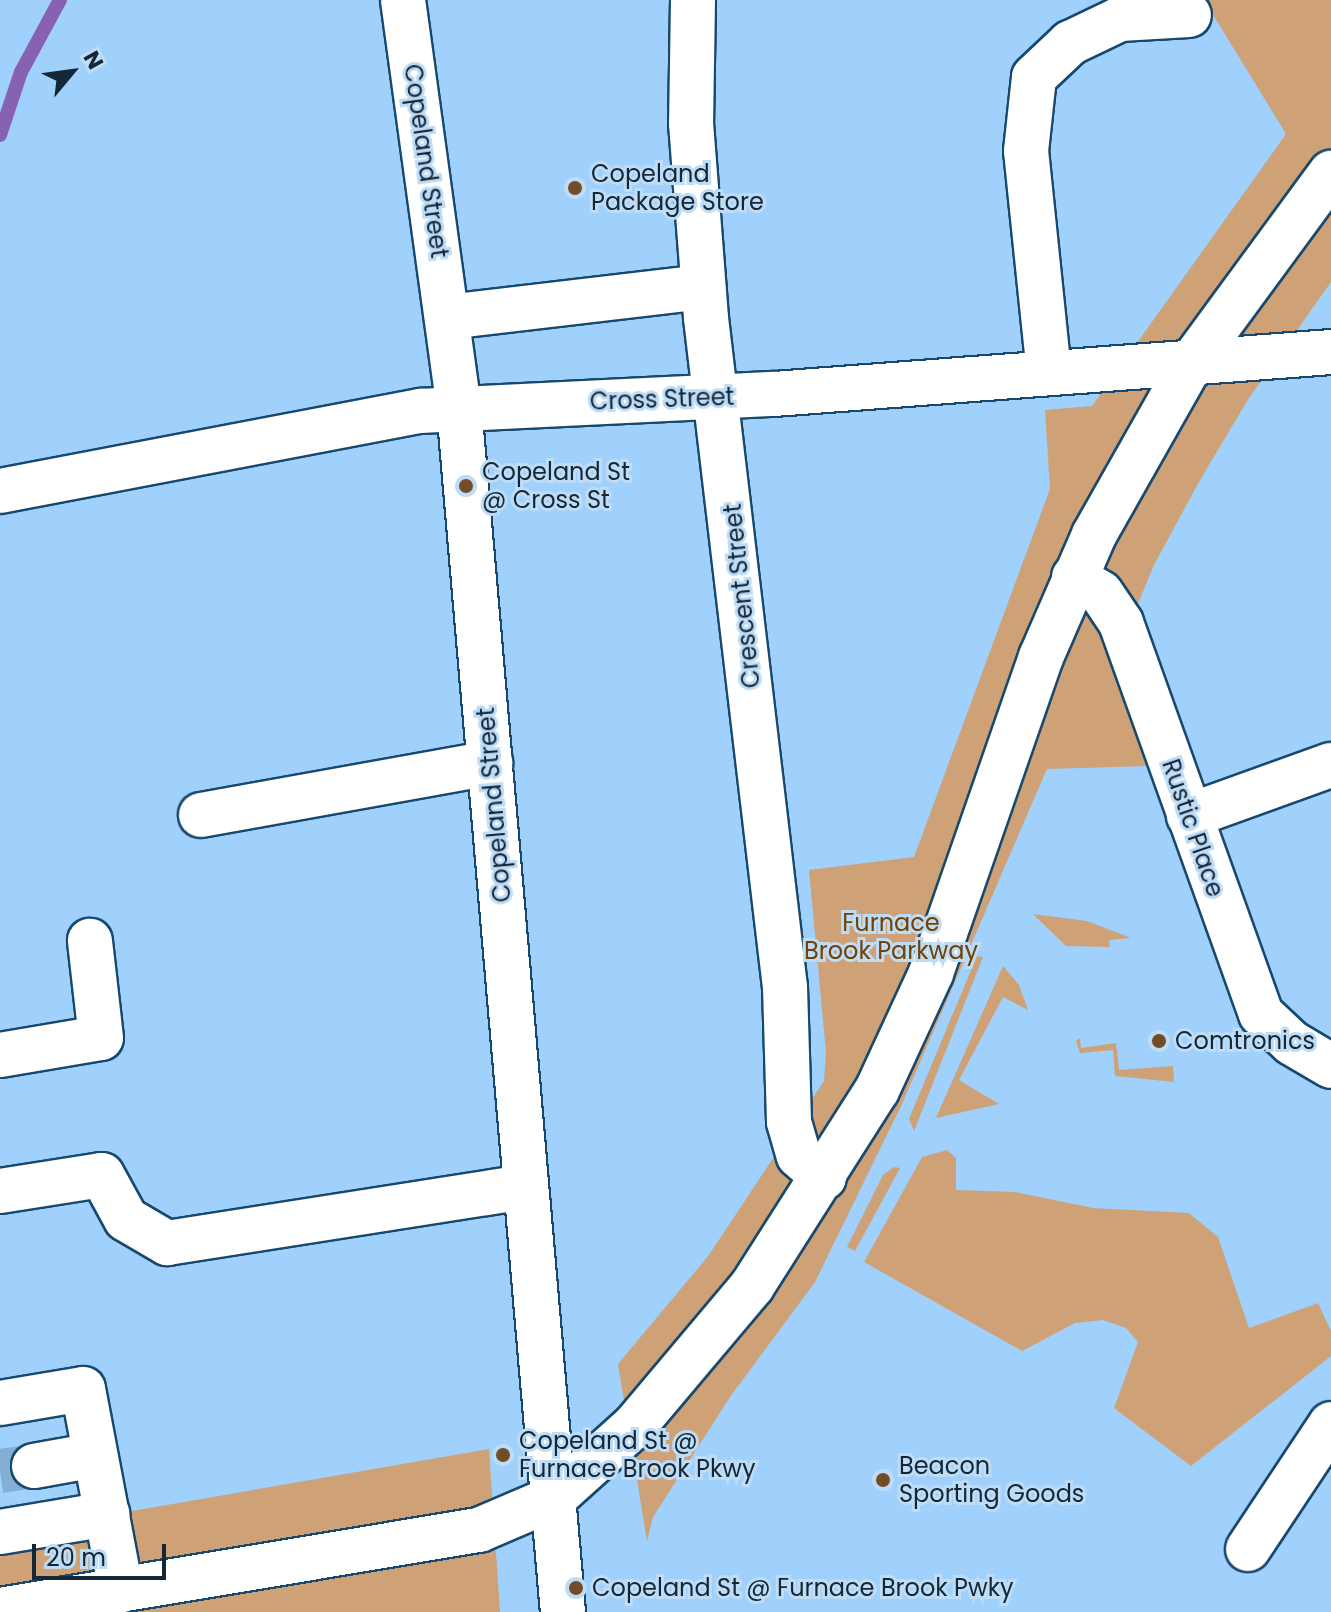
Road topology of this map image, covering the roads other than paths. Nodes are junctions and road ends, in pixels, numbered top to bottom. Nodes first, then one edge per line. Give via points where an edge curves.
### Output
1 (403, 0) edge
2 (693, 0) edge
3 (1189, 15) dead end
4 (1331, 173) edge
5 (703, 287) junction
6 (447, 317) junction
7 (1331, 352) edge
8 (1192, 362) junction
9 (1049, 373) junction
10 (715, 397) junction
11 (459, 407) junction
12 (0, 491) edge
13 (1074, 577) junction
14 (490, 763) junction
15 (1331, 765) edge
16 (201, 815) dead end
17 (1189, 816) junction
18 (90, 941) dead end
19 (0, 1055) edge
20 (1331, 1066) edge
21 (824, 1178) junction
22 (526, 1187) junction
23 (0, 1191) edge
24 (0, 1403) edge
25 (1331, 1424) edge
26 (95, 1455) junction
27 (34, 1466) tunnel mouth
28 (554, 1498) junction
29 (107, 1514) junction
30 (0, 1532) edge
31 (1248, 1549) dead end
32 (121, 1590) junction
33 (0, 1610) edge
34 (563, 1612) edge

1 - 6 main road, Copeland Street
2 - 5 main road, Crescent Street via 691,123
3 - 9 main road via 1120,19 1070,43 1034,77 1026,151
4 - 8 main road
5 - 6 main road
5 - 10 main road, Crescent Street
6 - 11 main road, Copeland Street
7 - 8 main road, Cross Street
8 - 9 main road, Cross Street
8 - 13 main road
9 - 10 main road, Cross Street
10 - 11 main road, Cross Street
10 - 21 main road, Crescent Street via 786,999 791,1140 799,1156
11 - 12 main road, Cross Street via 394,414
11 - 14 main road, Copeland Street
13 - 17 main road, Rustic Place via 1101,593 1121,623
13 - 21 main road via 914,1014 877,1090
14 - 16 main road
14 - 22 main road, Copeland Street
15 - 17 main road
17 - 20 main road, Rustic Place via 1261,1014 1292,1043
18 - 19 main road via 101,1038
21 - 28 main road via 699,1353 601,1460
22 - 23 main road via 167,1243 126,1219 102,1175
22 - 28 main road, Copeland Street
24 - 26 main road via 83,1389
25 - 31 main road
26 - 27 main road
26 - 29 main road
28 - 32 main road via 509,1520 465,1533
28 - 34 main road, Copeland Street
29 - 30 main road
29 - 32 main road
32 - 33 main road

